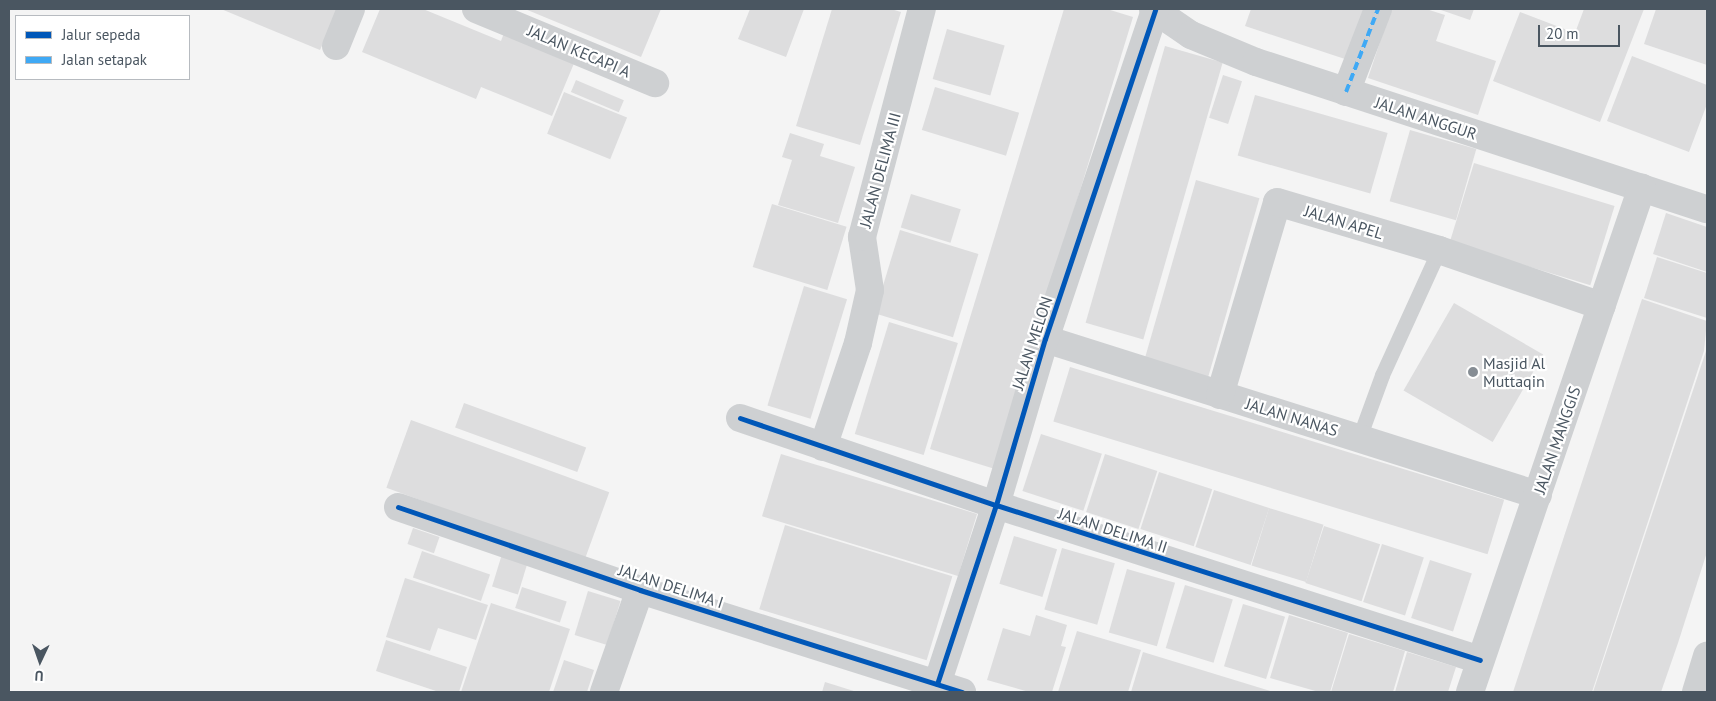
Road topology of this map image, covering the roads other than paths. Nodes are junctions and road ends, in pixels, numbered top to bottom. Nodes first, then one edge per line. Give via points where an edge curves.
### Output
1 (351, 9) edge
2 (476, 9) edge
3 (922, 9) edge
4 (1378, 9) edge
5 (1154, 10) edge
6 (336, 46) dead end
7 (655, 83) dead end
8 (1346, 92) junction
9 (1642, 187) junction
10 (1707, 208) edge
11 (1439, 250) junction
12 (1602, 306) junction
13 (1045, 339) junction
14 (1220, 395) junction
15 (740, 418) dead end
16 (1359, 438) junction
17 (823, 447) junction
18 (1538, 495) junction
19 (996, 505) junction
20 (398, 507) dead end
21 (640, 590) junction
22 (1707, 656) edge
23 (1480, 660) junction
24 (950, 688) edge
25 (604, 692) edge
26 (1470, 692) edge
27 (1696, 692) edge

1 - 6 street
2 - 7 street, JALAN KECAPI A
3 - 17 street, JALAN DELIMA III via 862,237 869,281 866,308 858,343
4 - 8 street
5 - 8 street, JALAN ANGGUR via 1191,35 1256,62
5 - 13 street, JALAN MELON
8 - 9 street, JALAN ANGGUR
9 - 10 street, JALAN ANGGUR
9 - 12 street, JALAN MANGGIS
11 - 12 street, JALAN APEL
11 - 14 street, JALAN APEL via 1277,202
11 - 16 lane via 1382,375
12 - 18 street, JALAN MANGGIS
13 - 14 street, JALAN NANAS
13 - 19 street, JALAN MELON
14 - 16 street, JALAN NANAS
15 - 17 street, JALAN DELIMA II
16 - 18 street, JALAN NANAS
17 - 19 street, JALAN DELIMA II
18 - 23 street, JALAN MANGGIS
19 - 23 street, JALAN DELIMA II
19 - 24 street, JALAN MELON
20 - 21 street, JALAN DELIMA I
21 - 24 street, JALAN DELIMA I
21 - 25 street
22 - 27 street
23 - 26 street, JALAN MANGGIS

